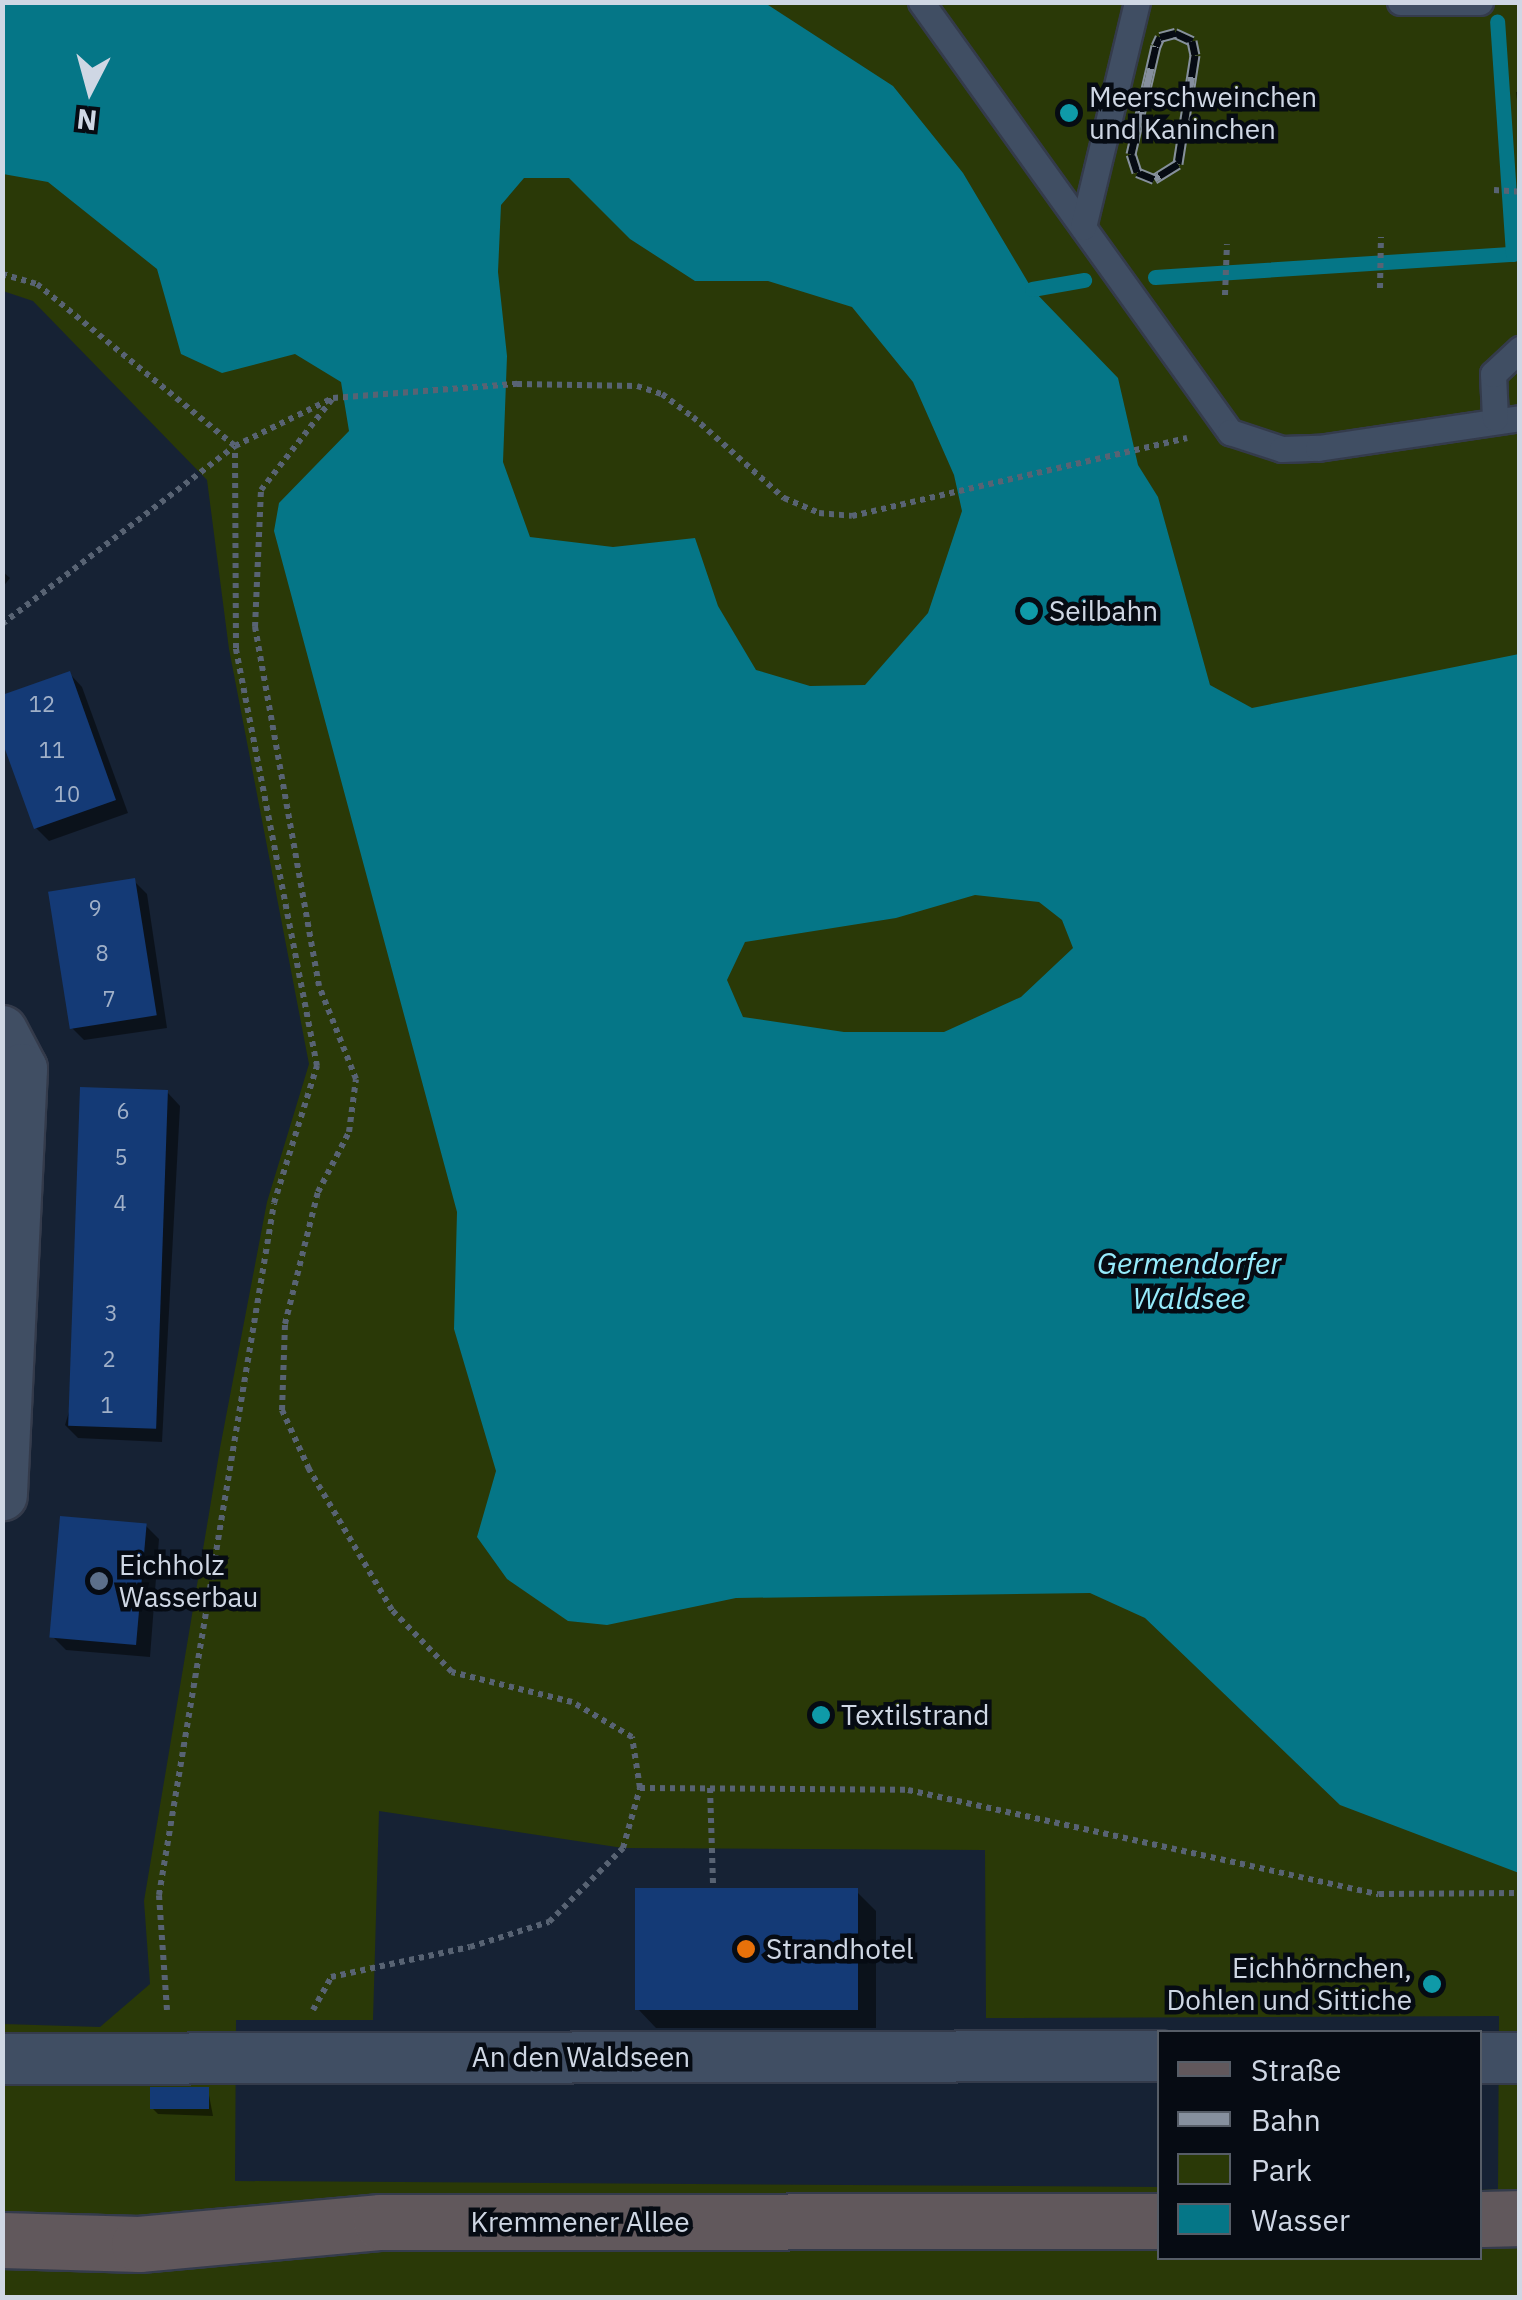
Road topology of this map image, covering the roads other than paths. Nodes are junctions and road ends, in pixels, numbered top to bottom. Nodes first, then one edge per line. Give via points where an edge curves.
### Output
1 (922, 2) edge
2 (1137, 2) edge
3 (1400, 2) edge
4 (1480, 2) edge
5 (1084, 227) junction
6 (1520, 349) edge
7 (1507, 418) edge
8 (2, 1031) edge
9 (2, 1496) edge
10 (1157, 2056) edge
11 (1482, 2058) edge
12 (1520, 2058) edge
13 (2, 2059) edge
14 (1520, 2218) edge
15 (1482, 2219) edge
16 (1157, 2222) edge
17 (2, 2240) edge

1 - 5 lane
2 - 5 lane
3 - 4 lane
5 - 7 lane via 1230,432 1282,449 1318,448
6 - 7 lane via 1493,374
8 - 9 street via 22,1069
10 - 13 street, An den Waldseen
11 - 12 street
14 - 15 main road
16 - 17 main road, Kremmener Allee via 380,2222 139,2244

